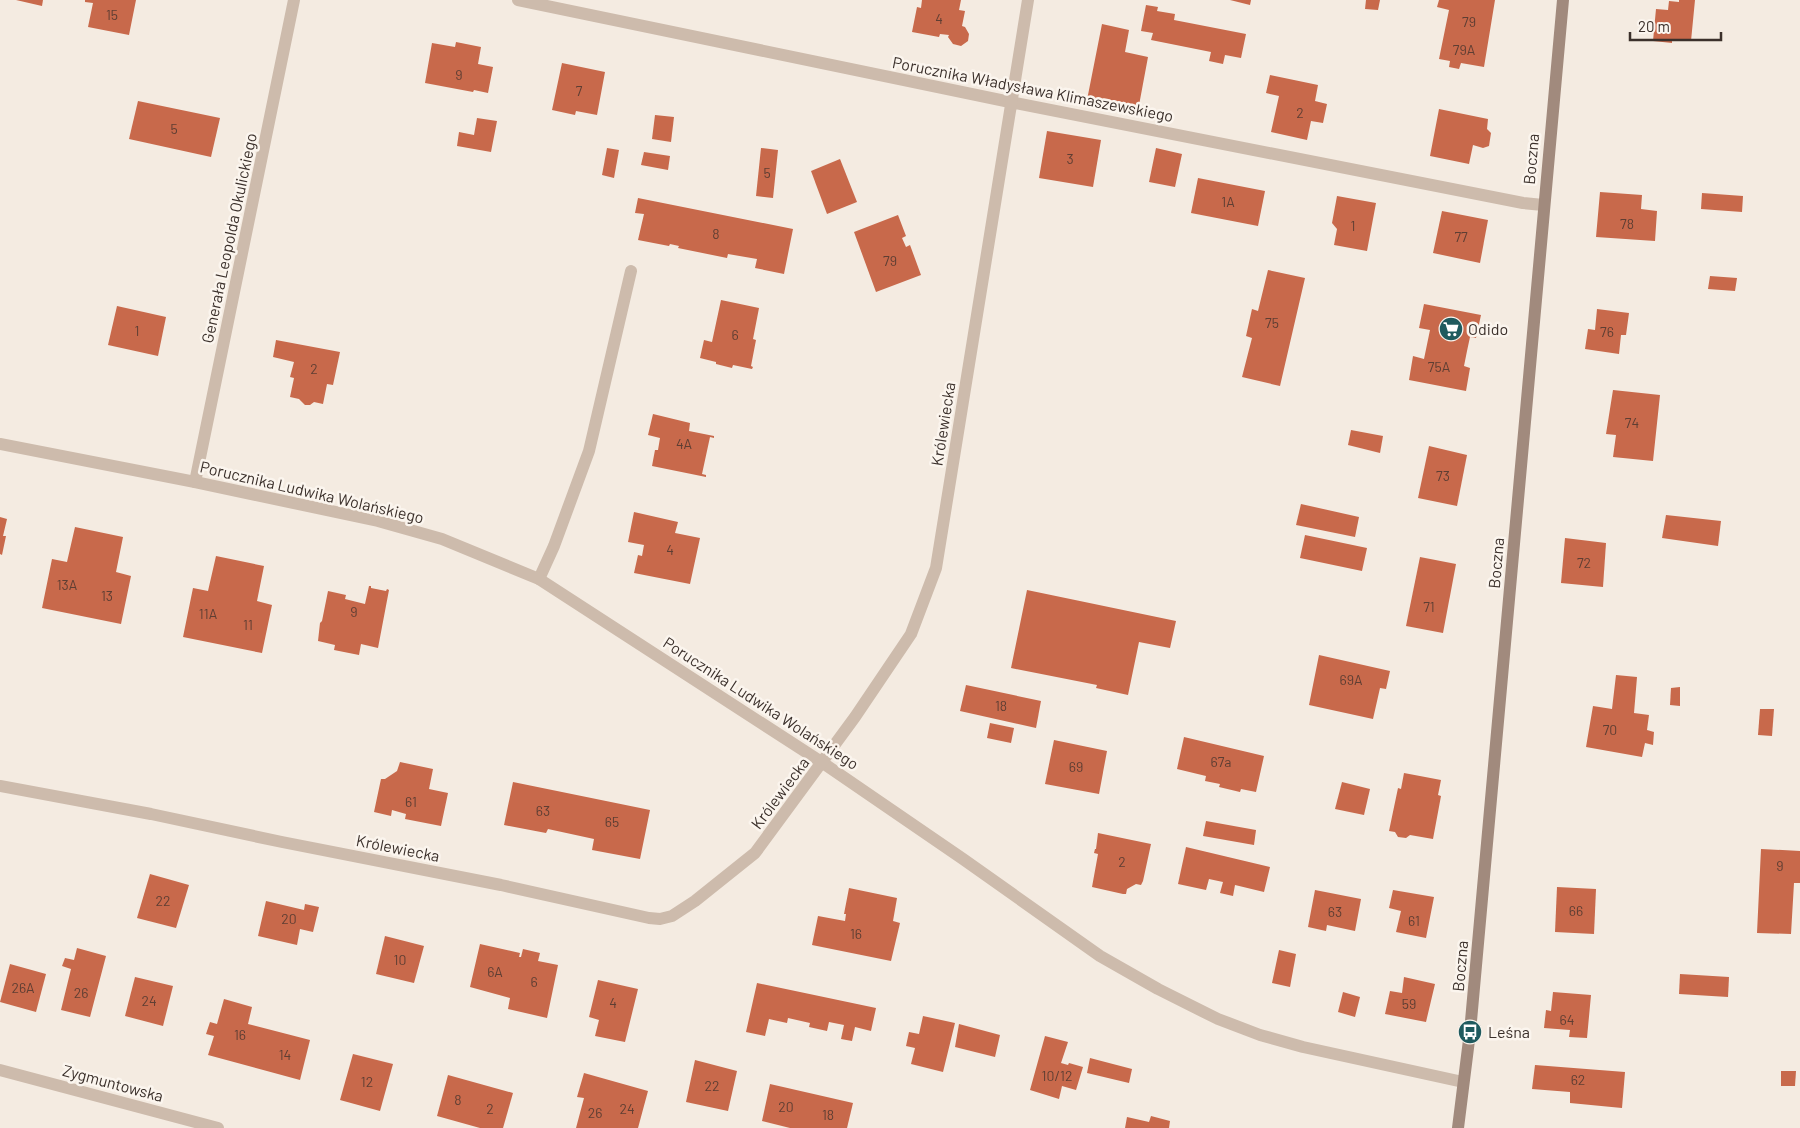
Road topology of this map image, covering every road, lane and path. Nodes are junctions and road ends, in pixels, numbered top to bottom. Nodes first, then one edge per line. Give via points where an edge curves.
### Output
1 (294, 0) edge
2 (518, 0) edge
3 (1028, 0) edge
4 (1563, 0) edge
5 (1010, 102) junction
6 (1543, 205) junction
7 (631, 271) dead end
8 (0, 444) edge
9 (195, 482) junction
10 (539, 579) junction
11 (823, 763) junction
12 (0, 786) edge
13 (0, 1070) edge
14 (1463, 1082) junction
15 (218, 1128) edge
16 (1458, 1128) edge

1 - 9 street, Generała Leopolda Okulickiego
2 - 5 street, Porucznika Władysława Klimaszewskiego
3 - 5 street, Królewiecka
4 - 6 street, Boczna
5 - 6 street, Porucznika Władysława Klimaszewskiego
5 - 11 street, Królewiecka via 936,568 911,634
6 - 14 street, Boczna via 1471,1023
7 - 10 street via 589,451
8 - 9 street, Porucznika Ludwika Wolańskiego
9 - 10 street, Porucznika Ludwika Wolańskiego via 409,529
10 - 11 street, Porucznika Ludwika Wolańskiego
11 - 12 street, Królewiecka via 755,853 695,901 672,916 660,919 152,814
11 - 14 street, Porucznika Ludwika Wolańskiego via 1100,956 1218,1019 1294,1045
13 - 15 street, Zygmuntowska
14 - 16 street, Boczna

